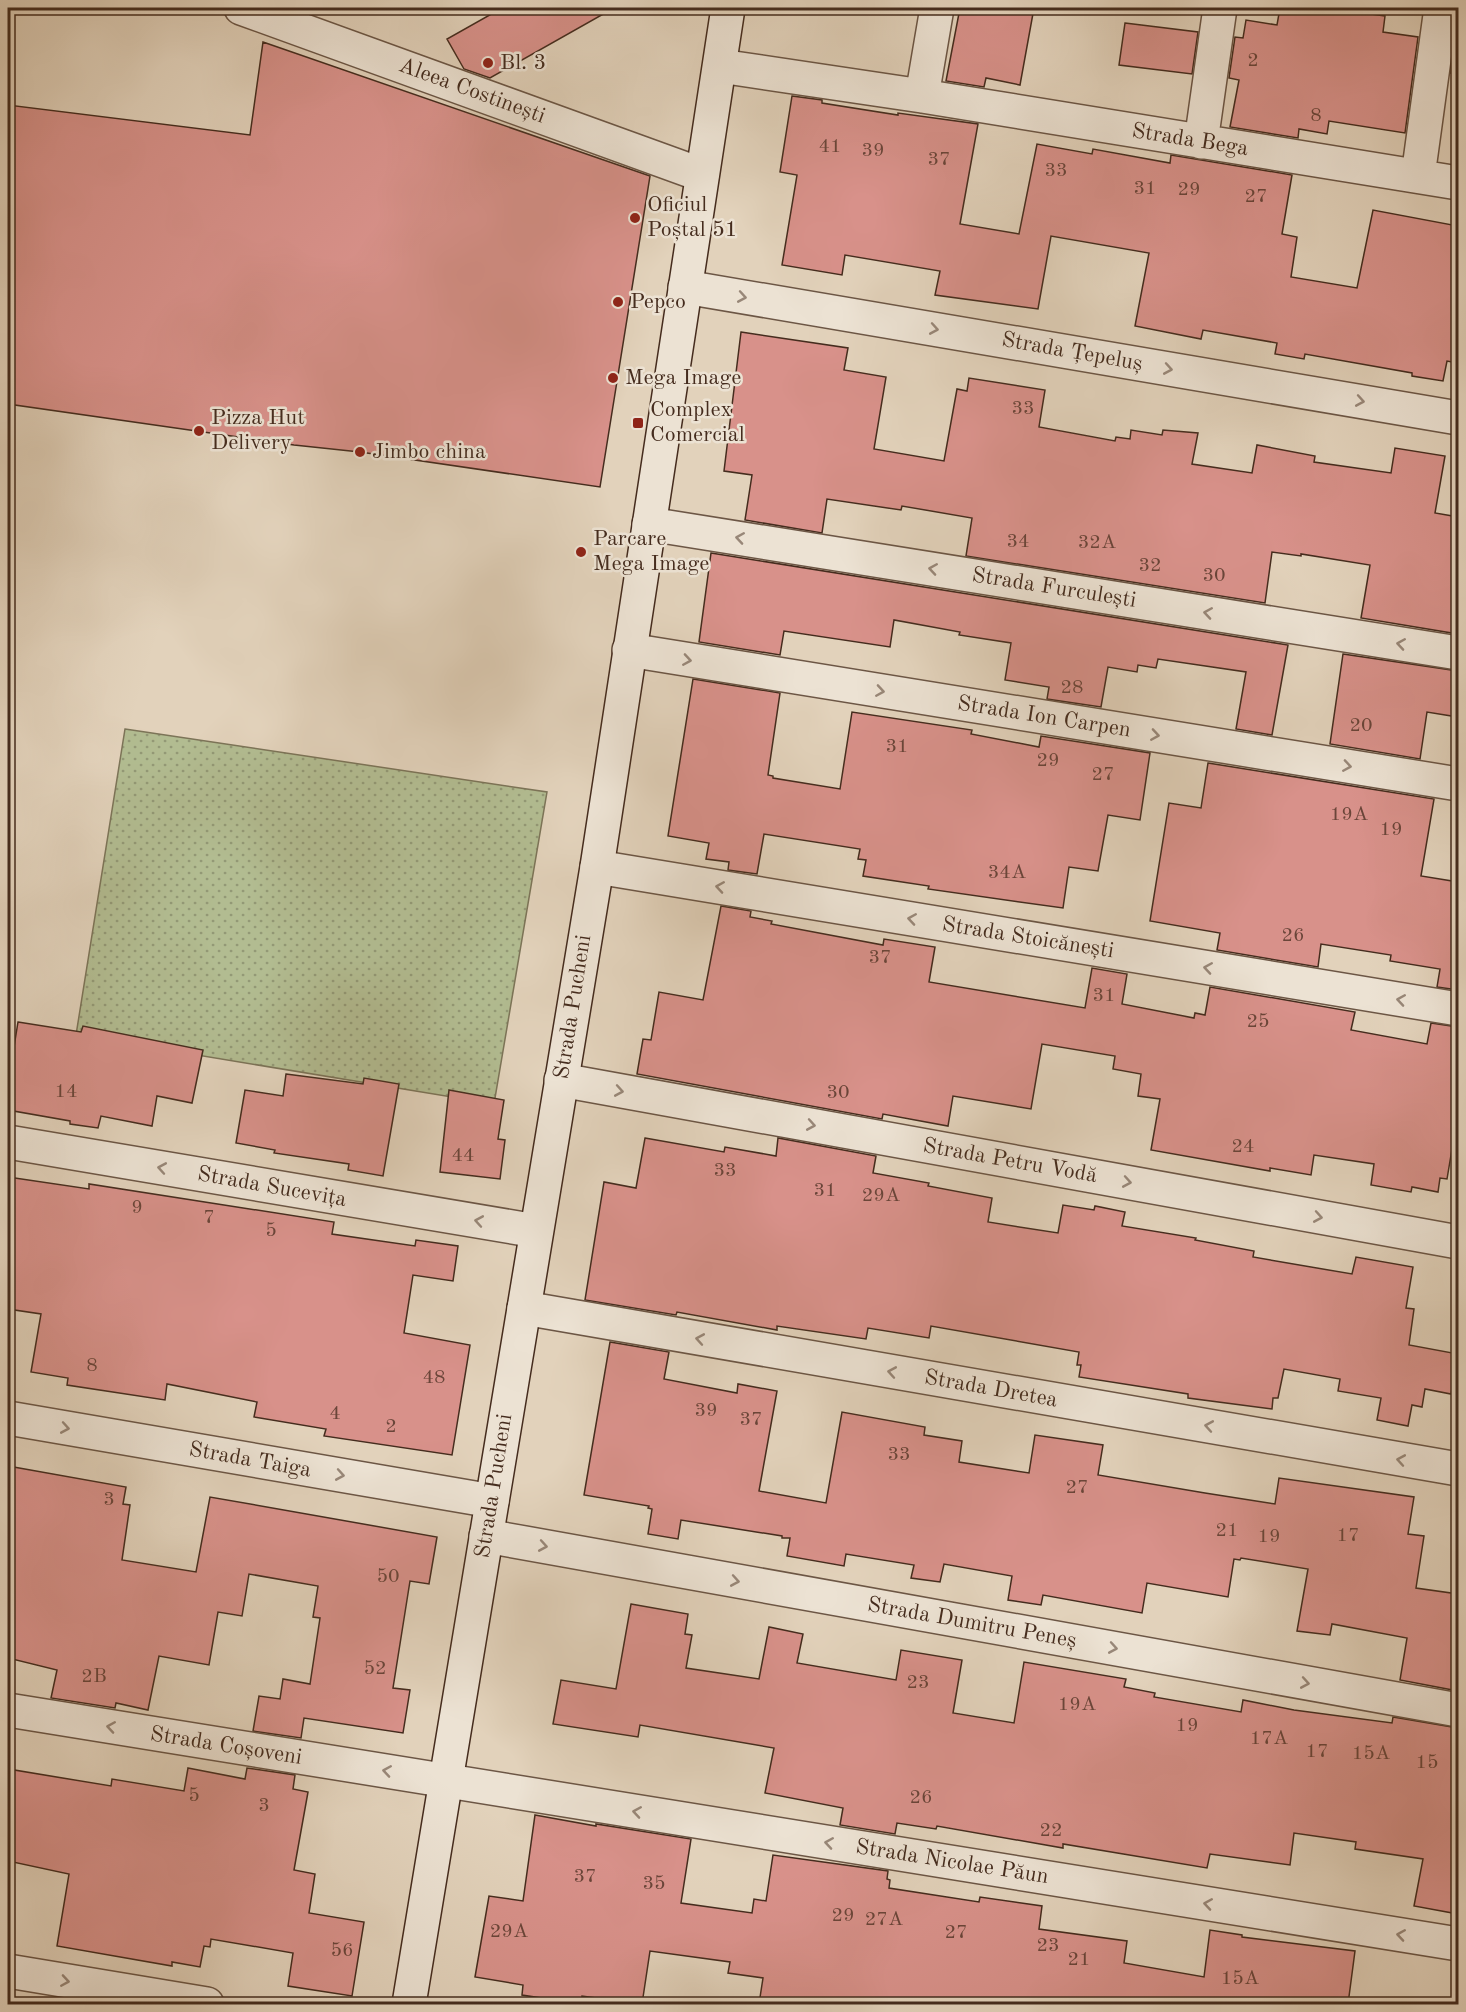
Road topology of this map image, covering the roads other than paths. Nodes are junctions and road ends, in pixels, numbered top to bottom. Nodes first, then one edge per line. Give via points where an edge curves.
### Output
1 (241, 8) edge
2 (728, 8) edge
3 (937, 8) edge
4 (1220, 8) edge
5 (1442, 8) edge
6 (720, 66) junction
7 (922, 96) junction
8 (1201, 142) junction
9 (702, 175) junction
10 (1418, 176) junction
11 (1458, 183) edge
12 (685, 286) junction
13 (1458, 418) edge
14 (649, 524) junction
15 (629, 650) junction
16 (1458, 653) edge
17 (1458, 784) edge
18 (597, 867) junction
19 (1458, 1009) edge
20 (561, 1080) junction
21 (8, 1142) edge
22 (536, 1231) junction
23 (1458, 1242) edge
24 (524, 1308) junction
25 (8, 1419) edge
26 (1458, 1470) edge
27 (492, 1501) junction
28 (486, 1536) junction
29 (8, 1710) edge
30 (1458, 1710) edge
31 (445, 1780) junction
32 (1458, 1944) edge
33 (8, 1971) edge
34 (207, 2004) edge
35 (409, 2004) edge

1 - 9 street, Aleea Costinești
2 - 6 street, Strada Pucheni
3 - 7 street
4 - 8 street
5 - 10 street
6 - 7 street, Strada Bega
6 - 9 street, Strada Pucheni
7 - 8 street, Strada Bega
8 - 10 street, Strada Bega
9 - 12 street, Strada Pucheni
10 - 11 street, Strada Bega
12 -> 13 street, Strada Țepeluș
12 - 14 street, Strada Pucheni
14 - 15 street, Strada Pucheni
16 -> 14 street, Strada Furculești
15 -> 17 street, Strada Ion Carpen
15 - 18 street, Strada Pucheni
19 -> 18 street, Strada Stoicănești
18 - 20 street, Strada Pucheni
20 - 22 street, Strada Pucheni
20 -> 23 street, Strada Petru Vodă
22 -> 21 street, Strada Sucevița
22 - 24 street, Strada Pucheni
26 -> 24 street, Strada Dretea
24 - 27 street, Strada Pucheni
25 -> 27 street, Strada Taiga
27 - 28 street, Strada Pucheni
28 -> 30 street, Strada Dumitru Peneș
28 - 31 street, Strada Pucheni
31 -> 29 street, Strada Coșoveni
32 -> 31 street, Strada Nicolae Păun
31 - 35 street, Strada Pucheni
33 -> 34 street

